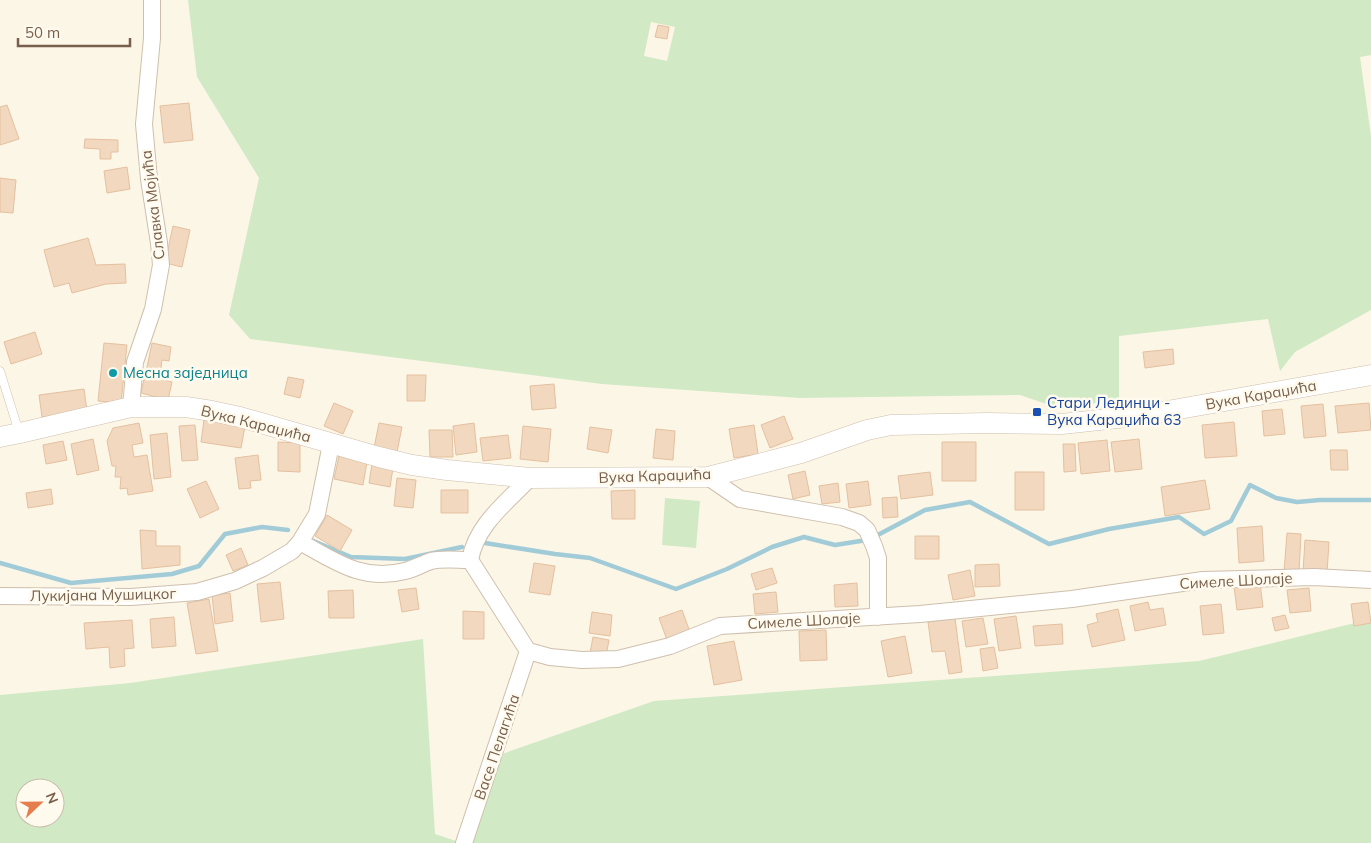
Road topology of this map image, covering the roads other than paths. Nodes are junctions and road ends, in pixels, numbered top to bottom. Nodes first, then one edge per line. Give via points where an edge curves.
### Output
1 (152, 0) edge
2 (0, 371) edge
3 (1371, 375) edge
4 (131, 407) junction
5 (10, 435) edge
6 (331, 444) junction
7 (708, 477) junction
8 (530, 478) junction
9 (300, 542) junction
10 (470, 560) junction
11 (1371, 580) edge
12 (0, 596) edge
13 (878, 617) junction
14 (528, 651) junction
15 (464, 843) edge

1 - 4 street, Славка Мојића via 144,124 148,179 161,265 153,309 135,362
2 - 5 lane
3 - 7 street, Вука Караџића via 1145,415 1062,424 891,425
4 - 5 street, Вука Караџића
4 - 6 street, Вука Караџића via 186,407 212,411
6 - 8 street, Вука Караџића via 412,465
6 - 9 street, Лукијана Мушицког via 317,514
7 - 8 street, Вука Караџића
7 - 13 street via 740,499 842,517 859,523 867,530 878,558
8 - 10 street via 479,534
9 - 10 street via 335,563 381,574 406,571 433,560
9 - 12 street, Лукијана Мушицког via 292,551 263,568 235,581 197,592 131,597
10 - 14 street
11 - 13 street, Симеле Шолаје via 1314,577 1203,580 1072,599
13 - 14 street, Симеле Шолаје via 720,626 670,646 618,659 582,660
14 - 15 street, Васе Пелагића

